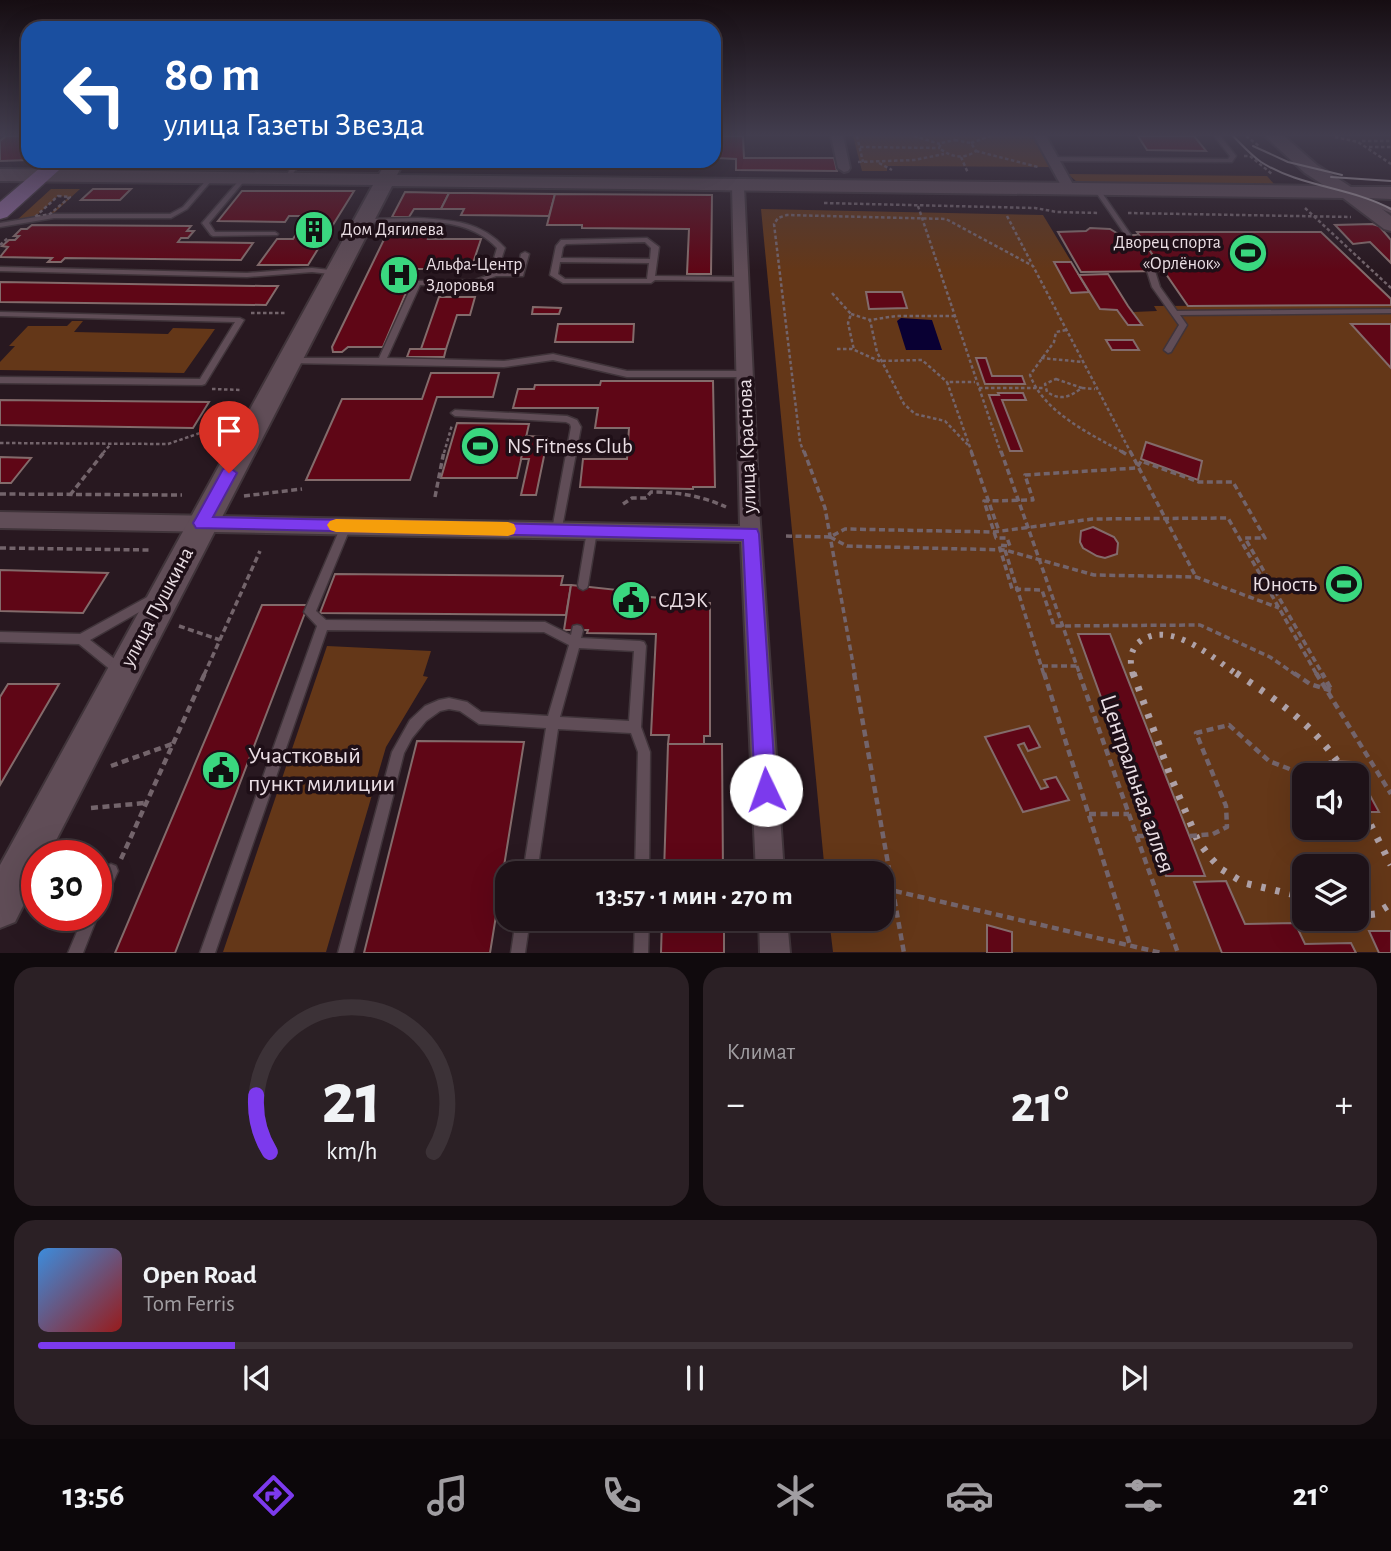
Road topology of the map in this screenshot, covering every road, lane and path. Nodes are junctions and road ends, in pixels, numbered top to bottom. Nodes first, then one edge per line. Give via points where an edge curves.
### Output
1 (37, 180) edge
2 (209, 180) edge
3 (242, 180) edge
4 (385, 180) edge
5 (618, 180) edge
6 (1063, 180) edge
7 (1329, 180) edge
8 (1362, 180) edge
9 (738, 186) junction
10 (1069, 188) junction
11 (1096, 188) junction
12 (1348, 192) junction
13 (1390, 198) edge
14 (825, 204) dead end
15 (918, 206) junction
16 (0, 213) edge
17 (1114, 213) junction
18 (1007, 216) dead end
19 (1313, 216) junction
20 (1362, 217) dead end
21 (923, 219) junction
22 (364, 221) junction
23 (0, 225) edge
24 (1391, 225) edge
25 (275, 234) dead end
26 (1128, 235) dead end
27 (525, 254) dead end
28 (557, 260) junction
29 (653, 261) junction
30 (1034, 266) junction
31 (0, 269) edge
32 (1152, 271) dead end
33 (339, 273) junction
34 (492, 274) junction
35 (651, 278) junction
36 (741, 279) junction
37 (1391, 288) edge
38 (832, 293) dead end
39 (1391, 311) edge
40 (1175, 313) junction
41 (0, 314) edge
42 (851, 314) junction
43 (955, 316) junction
44 (870, 320) junction
45 (1066, 330) junction
46 (837, 349) dead end
47 (854, 350) junction
48 (1168, 350) dead end
49 (1041, 358) junction
50 (289, 361) junction
51 (382, 361) junction
52 (882, 361) junction
53 (1083, 362) junction
54 (745, 374) junction
55 (0, 380) edge
56 (947, 382) junction
57 (976, 382) junction
58 (979, 388) junction
59 (1034, 388) junction
60 (1045, 388) junction
61 (1082, 388) junction
62 (1096, 389) junction
63 (455, 413) joint
64 (217, 432) dead end
65 (0, 443) edge
66 (111, 444) junction
67 (968, 444) junction
68 (1131, 457) junction
69 (1137, 468) junction
70 (302, 489) dead end
71 (0, 494) edge
72 (70, 495) junction
73 (182, 495) dead end
74 (244, 496) dead end
75 (435, 497) dead end
76 (1020, 500) junction
77 (988, 501) junction
78 (623, 504) dead end
79 (726, 507) dead end
80 (1165, 519) junction
81 (0, 520) edge
82 (202, 523) junction
83 (346, 526) junction
84 (1029, 528) junction
85 (557, 530) junction
86 (592, 531) junction
87 (997, 532) junction
88 (751, 534) junction
89 (786, 536) dead end
90 (830, 537) junction
91 (0, 548) edge
92 (149, 550) dead end
93 (1003, 550) junction
94 (260, 551) dead end
95 (1040, 560) junction
96 (1196, 577) junction
97 (583, 585) dead end
98 (1018, 590) junction
99 (164, 594) junction
100 (1280, 609) junction
101 (323, 625) junction
102 (179, 626) dead end
103 (1063, 626) junction
104 (576, 636) junction
105 (0, 637) edge
106 (81, 639) junction
107 (220, 640) junction
108 (1042, 666) junction
109 (1077, 666) junction
110 (122, 671) junction
111 (1325, 689) junction
112 (553, 721) junction
113 (635, 727) junction
114 (173, 743) junction
115 (111, 766) dead end
116 (1292, 770) edge
117 (1391, 794) edge
118 (146, 803) junction
119 (91, 808) dead end
120 (1089, 814) junction
121 (1129, 814) junction
122 (1137, 836) junction
123 (1151, 836) dead end
124 (1190, 836) dead end
125 (532, 861) edge
126 (642, 861) edge
127 (770, 861) edge
128 (112, 870) edge
129 (895, 891) junction
130 (0, 907) edge
131 (84, 931) edge
132 (521, 931) edge
133 (642, 931) edge
134 (774, 931) edge
135 (1130, 945) junction
136 (75, 953) edge
137 (207, 953) edge
138 (345, 953) edge
139 (518, 953) edge
140 (642, 953) edge
141 (775, 953) edge
142 (904, 953) edge
143 (1162, 953) edge
144 (1178, 953) edge

1 - 16 main road
2 - 23 lane via 186,208 171,216 54,216
3 - 25 lane via 205,223 214,234
4 - 22 main road, улица Пушкина
5 - 9 main road
6 - 10 street
7 - 12 main road
8 - 13 main road
9 - 10 main road
9 - 36 street, улица Краснова
10 - 11 main road
11 - 12 main road
11 - 17 lane
12 - 13 main road
12 - 24 main road
14 - 15 path
15 - 17 path
15 - 21 path, Центральная аллея
17 - 19 path
17 - 26 lane
18 - 30 path
19 - 20 path
19 - 37 path
21 - 30 path via 946,219
21 - 43 path, Центральная аллея
21 - 90 path via 787,215 774,224 800,442 825,508
22 - 33 main road, улица Пушкина
22 - 34 lane via 438,220 485,233 501,248
27 - 34 lane via 520,274
28 - 29 lane
28 - 29 lane via 560,246 569,240 647,240 654,247
28 - 35 lane via 554,275 563,281
29 - 35 lane
30 - 45 path
31 - 33 lane
32 - 40 lane via 1156,287
33 - 50 main road, улица Пушкина
34 - 51 lane via 476,282 417,283
35 - 36 lane
36 - 54 street, улица Краснова
38 - 42 path
39 - 40 lane
40 - 48 lane via 1184,326
41 - 55 lane via 240,320 202,382
42 - 44 path
42 - 47 path via 848,323
43 - 44 path
43 - 57 path, Центральная аллея
44 - 52 path
45 - 49 path via 1056,332
45 - 53 path
46 - 47 path
47 - 52 path via 863,358
49 - 53 path
49 - 59 path via 1030,375
50 - 51 lane
50 - 82 main road, улица Пушкина
51 - 54 lane via 504,364 553,357 627,373
52 - 56 path via 925,359
52 - 67 path via 904,404 915,414 946,421
53 - 62 path
54 - 88 street, улица Краснова
56 - 57 path
56 - 67 path
57 - 58 path, Центральная аллея
58 - 59 path
58 - 76 path, Центральная аллея
59 - 60 path
59 - 68 path via 1062,413
60 - 61 path via 1047,381 1056,379
60 - 61 path via 1064,399
61 - 62 path
62 - 68 path
63 - 75 path
63 - 85 lane via 574,422
64 - 66 path via 168,444
65 - 66 path
66 - 72 path
67 - 77 path
68 - 69 path
69 - 76 path via 1025,475 1033,500
69 - 80 path
69 - 111 path via 1141,461 1199,482 1233,482 1265,538 1245,538 1332,691
70 - 74 path
71 - 72 path
72 - 73 path
76 - 77 path
76 - 84 path, Центральная аллея
77 - 87 path via 984,501
78 - 79 path via 655,491 695,495
80 - 84 path via 1092,519
80 - 96 path
80 - 100 path via 1228,518
81 - 82 street
82 - 83 street
82 - 99 main road, улица Пушкина
83 - 85 street
83 - 101 lane via 310,612
84 - 87 path
84 - 95 path, Центральная аллея
85 - 86 street
86 - 88 street
86 - 97 lane
87 - 90 path via 845,529
87 - 93 path via 996,538 1007,538 1010,546 999,545
88 - 127 street, улица Краснова
89 - 90 path
90 - 93 path via 846,547
90 - 129 path
91 - 92 path
93 - 95 path
93 - 98 path
94 - 107 path
95 - 96 path via 1094,575
95 - 103 path, Центральная аллея
96 - 100 path
98 - 103 path via 1042,590 1054,626
98 - 108 path
99 - 106 lane
99 - 110 main road, улица Пушкина
100 - 111 path
101 - 104 lane via 545,626
101 - 137 lane
102 - 107 path
103 - 109 path, Центральная аллея
103 - 111 path via 1200,625
104 - 112 lane
104 - 113 lane via 640,646
105 - 106 lane
106 - 110 lane
107 - 114 path
108 - 109 path
108 - 120 path
109 - 121 path, Центральная аллея
110 - 130 main road, улица Пушкина
111 - 117 path
112 - 113 lane
112 - 125 lane
112 - 138 lane via 479,718 461,706 442,705 425,713 398,752
113 - 126 lane via 644,752
114 - 115 path
114 - 118 path
116 - 124 path, bridge via 1269,761 1229,725 1196,733 1227,806 1227,827
118 - 119 path
118 - 128 path
120 - 121 path
120 - 135 path
121 - 122 path, Центральная аллея
122 - 123 path
122 - 144 path, Центральная аллея
129 - 135 path
129 - 142 path
131 - 136 lane
132 - 139 lane
133 - 140 lane
134 - 141 street
135 - 143 path

